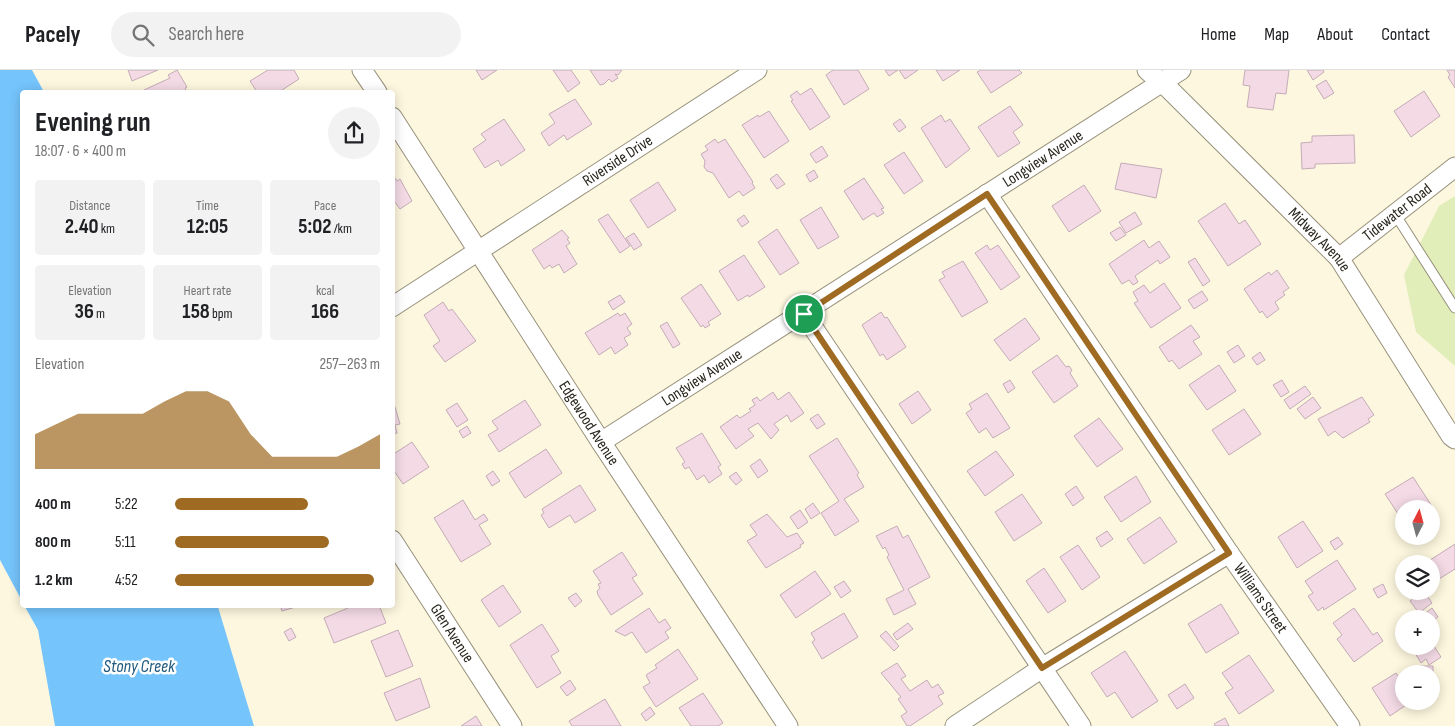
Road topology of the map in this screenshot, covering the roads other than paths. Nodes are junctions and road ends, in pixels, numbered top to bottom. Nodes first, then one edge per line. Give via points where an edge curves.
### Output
1 (362, 70) edge
2 (757, 70) edge
3 (1147, 70) edge
4 (1181, 70) edge
5 (1162, 82) junction
6 (376, 90) edge
7 (395, 122) edge
8 (1455, 167) edge
9 (987, 194) junction
10 (1395, 214) junction
11 (479, 253) junction
12 (1339, 258) junction
13 (395, 305) edge
14 (1455, 308) edge
15 (804, 314) junction
16 (1455, 439) edge
17 (601, 442) junction
18 (395, 545) edge
19 (1229, 553) junction
20 (1042, 668) junction
21 (512, 726) edge
22 (788, 726) edge
23 (955, 726) edge
24 (1081, 726) edge
25 (1350, 726) edge

1 - 6 street
2 - 11 street, Riverside Drive
3 - 5 street, Midway Avenue
4 - 5 street, Longview Avenue
5 - 9 street, Longview Avenue
5 - 12 street, Midway Avenue
7 - 11 street, Edgewood Avenue
8 - 10 street, Tidewater Road
9 - 15 street, Longview Avenue
9 - 19 street, Williams Street
10 - 12 street, Tidewater Road
10 - 14 lane
11 - 13 street
11 - 17 street, Edgewood Avenue
12 - 16 street, Midway Avenue
15 - 17 street, Longview Avenue
15 - 20 street
17 - 22 street, Edgewood Avenue
18 - 21 street, Glen Avenue
19 - 20 street
19 - 25 street, Williams Street
20 - 23 street
20 - 24 street

